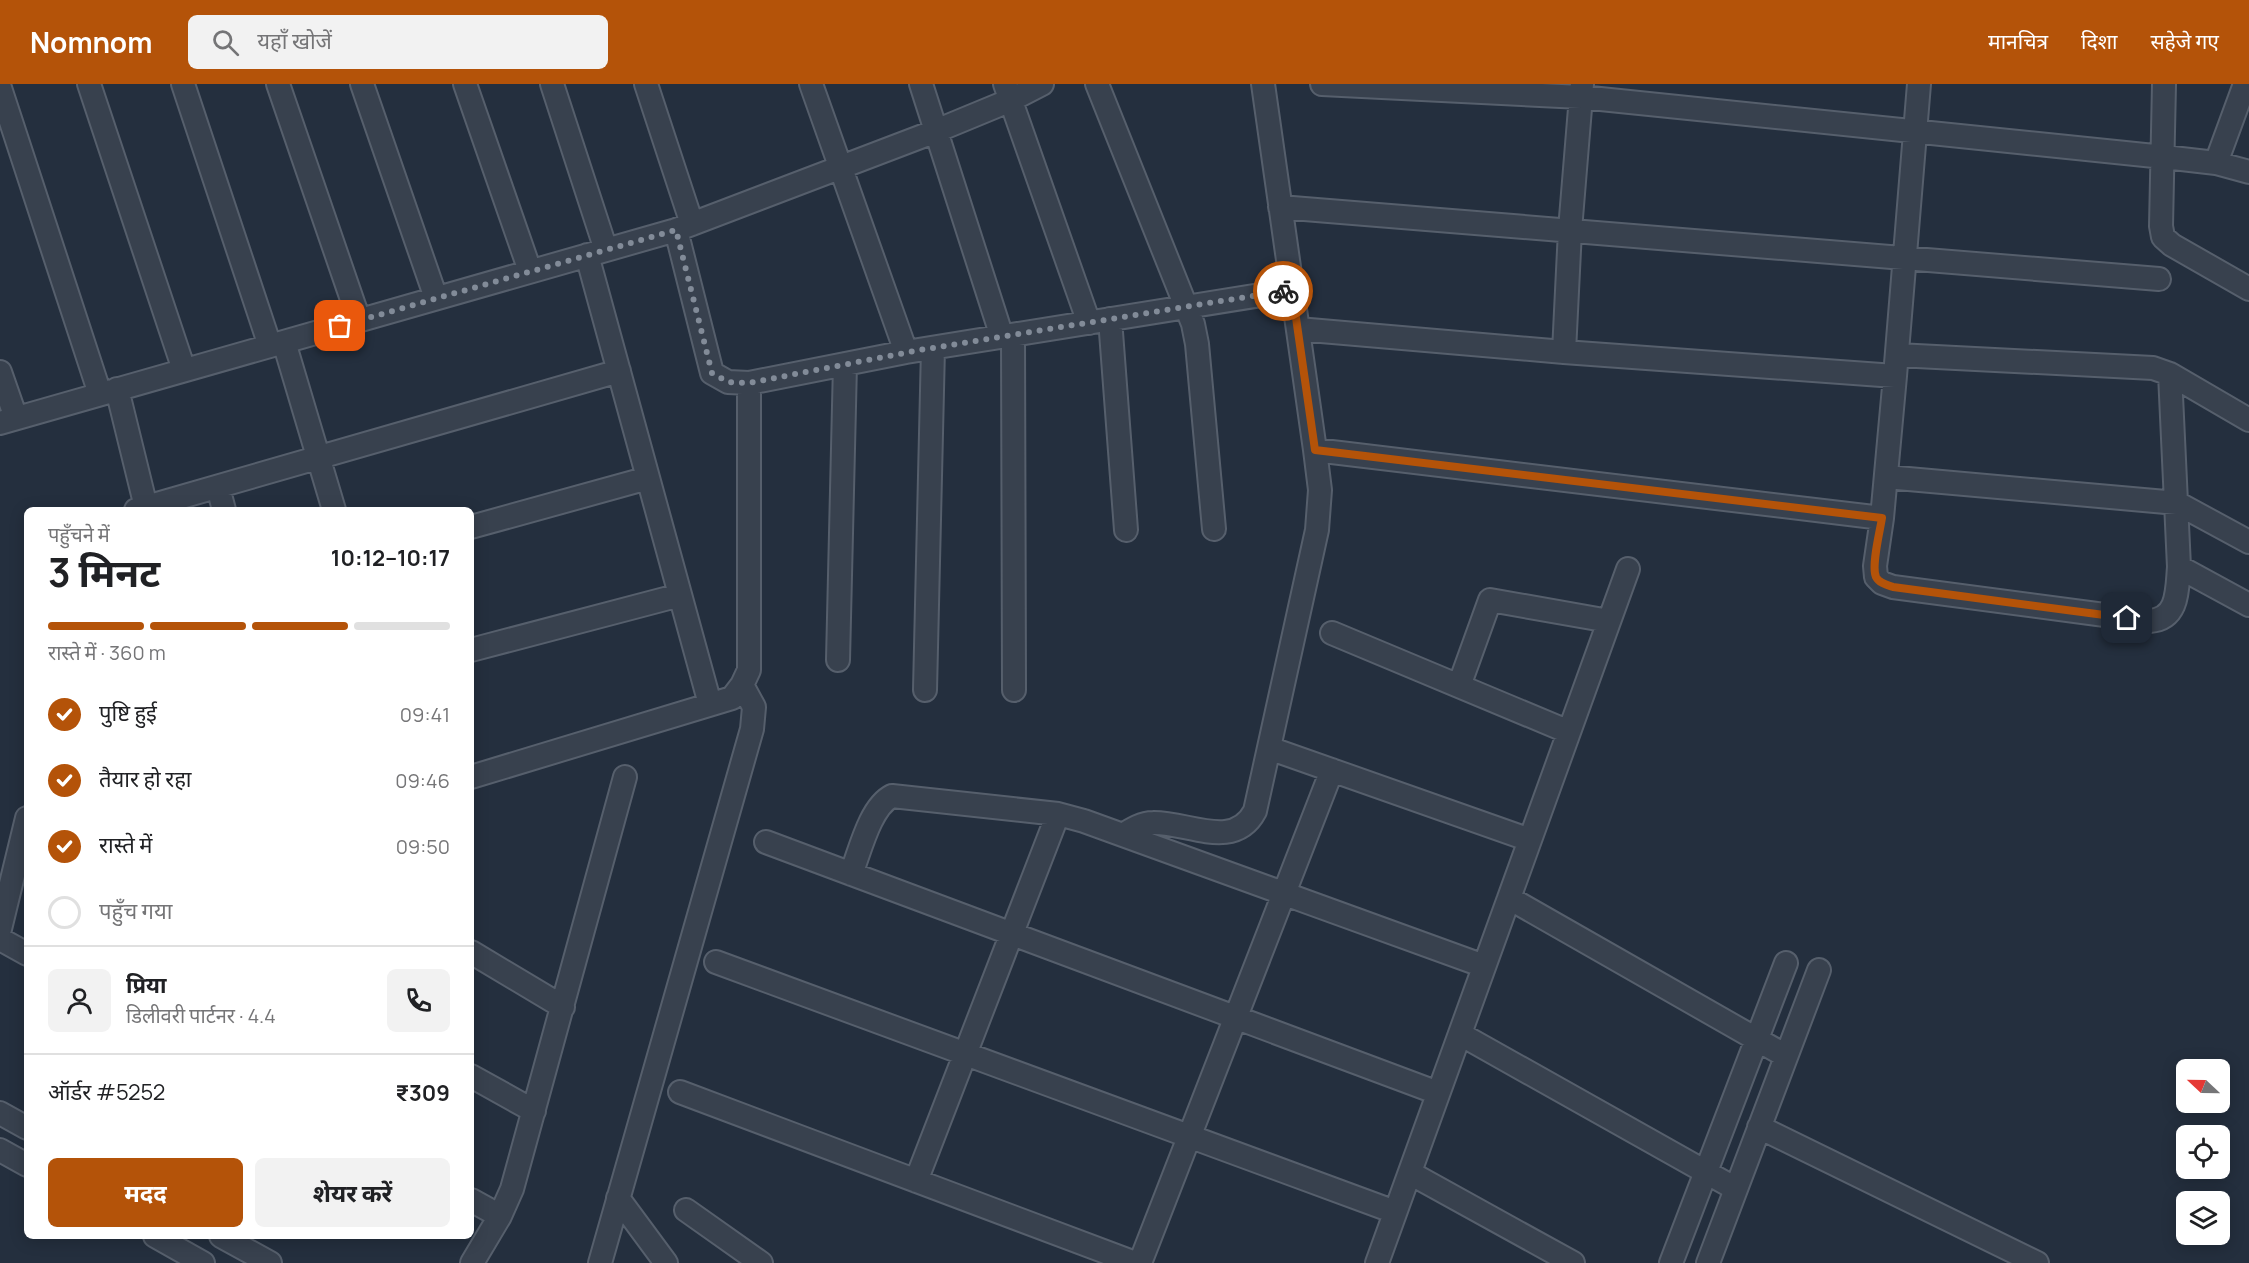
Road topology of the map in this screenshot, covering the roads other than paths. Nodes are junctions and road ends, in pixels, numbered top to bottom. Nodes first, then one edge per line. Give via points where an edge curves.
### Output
1 (89, 84) edge
2 (183, 84) edge
3 (278, 84) edge
4 (362, 84) edge
5 (465, 84) edge
6 (552, 84) edge
7 (646, 84) edge
8 (811, 84) edge
9 (921, 84) edge
10 (1042, 84) edge
11 (1097, 84) edge
12 (1263, 84) edge
13 (1322, 84) edge
14 (1919, 84) edge
15 (2164, 84) edge
16 (2245, 84) edge
17 (0, 88) edge
18 (1581, 91) edge
19 (1008, 92) edge
20 (936, 130) junction
21 (1915, 131) junction
22 (2164, 157) junction
23 (2216, 163) junction
24 (842, 168) junction
25 (2249, 172) edge
26 (1280, 207) junction
27 (684, 227) junction
28 (1570, 230) junction
29 (597, 253) junction
30 (1905, 258) junction
31 (530, 271) junction
32 (2159, 279) dead end
33 (2249, 289) edge
34 (1292, 290) junction
35 (436, 298) junction
36 (1186, 306) junction
37 (359, 320) junction
38 (1100, 321) junction
39 (1298, 329) junction
40 (1008, 336) junction
41 (277, 344) junction
42 (933, 348) junction
43 (906, 352) junction
44 (1564, 352) junction
45 (845, 364) junction
46 (1896, 366) junction
47 (184, 370) junction
48 (619, 371) junction
49 (0, 372) edge
50 (2170, 374) junction
51 (749, 383) junction
52 (109, 392) junction
53 (2249, 420) edge
54 (8, 421) edge
55 (1315, 450) junction
56 (318, 457) junction
57 (1886, 477) junction
58 (648, 478) junction
59 (218, 486) junction
60 (2177, 503) junction
61 (141, 507) edge
62 (144, 507) edge
63 (223, 507) edge
64 (333, 507) edge
65 (1882, 518) junction
66 (474, 526) edge
67 (1214, 529) dead end
68 (1126, 530) dead end
69 (2249, 542) edge
70 (2179, 567) junction
71 (1628, 570) dead end
72 (680, 595) junction
73 (2249, 605) edge
74 (1609, 621) junction
75 (1332, 633) dead end
76 (474, 649) edge
77 (838, 660) dead end
78 (742, 685) junction
79 (1459, 686) junction
80 (925, 690) dead end
81 (1014, 690) dead end
82 (710, 704) junction
83 (1569, 732) junction
84 (1269, 748) junction
85 (1332, 770) junction
86 (474, 776) edge
87 (625, 777) dead end
88 (1059, 814) junction
89 (24, 833) edge
90 (1123, 835) junction
91 (1530, 840) junction
92 (766, 843) dead end
93 (852, 874) junction
94 (1284, 894) junction
95 (1509, 898) junction
96 (0, 929) edge
97 (1012, 934) junction
98 (0, 939) edge
99 (24, 952) edge
100 (474, 954) edge
101 (716, 962) dead end
102 (1786, 963) dead end
103 (1484, 966) junction
104 (1819, 970) dead end
105 (563, 1007) junction
106 (1236, 1018) junction
107 (1460, 1034) junction
108 (1757, 1040) junction
109 (965, 1054) junction
110 (1786, 1056) junction
111 (474, 1078) edge
112 (680, 1092) dead end
113 (1438, 1093) junction
114 (534, 1111) junction
115 (0, 1113) edge
116 (24, 1126) edge
117 (1759, 1127) junction
118 (1190, 1136) junction
119 (0, 1150) edge
120 (24, 1163) edge
121 (1706, 1172) junction
122 (1410, 1173) junction
123 (916, 1181) junction
124 (1736, 1189) junction
125 (618, 1198) junction
126 (474, 1202) edge
127 (686, 1210) dead end
128 (1395, 1212) junction
129 (500, 1216) junction
130 (160, 1239) edge
131 (226, 1239) edge
132 (203, 1263) edge
133 (270, 1263) edge
134 (472, 1263) edge
135 (600, 1263) edge
136 (666, 1263) edge
137 (761, 1263) edge
138 (1135, 1263) edge
139 (1140, 1263) edge
140 (1377, 1263) edge
141 (1573, 1263) edge
142 (1671, 1263) edge
143 (1708, 1263) edge
144 (2037, 1263) edge

1 - 47 street
2 - 41 street
3 - 37 street
4 - 35 street
5 - 31 street
6 - 29 street
7 - 27 street
8 - 24 street
9 - 20 street
10 - 19 street
11 - 36 street
12 - 26 street
13 - 18 street
14 - 21 street
15 - 22 street
16 - 23 street
17 - 52 street
18 - 21 street
18 - 28 street
19 - 20 street
19 - 38 street
20 - 24 street
20 - 40 street
21 - 22 street
21 - 30 street
22 - 23 street
22 - 33 street via 2163,237
23 - 25 street
24 - 27 street
24 - 43 street
26 - 28 street
26 - 34 street
27 - 29 street
27 - 51 street via 712,373 728,382
28 - 30 street
28 - 44 street
29 - 31 street
29 - 48 street
30 - 32 street
30 - 46 street
31 - 35 street
34 - 36 street
34 - 39 street
35 - 37 street
36 - 38 street
36 - 67 street via 1197,344
37 - 41 street
38 - 40 street
38 - 68 street
39 - 44 street
39 - 55 street
40 - 42 street
40 - 81 street
41 - 47 street
41 - 56 street
42 - 43 street
42 - 80 street
43 - 45 street
44 - 46 street
45 - 51 street
45 - 77 street
46 - 50 street via 2153,368
46 - 57 street
47 - 52 street
48 - 56 street
48 - 58 street
49 - 54 street
50 - 53 street
50 - 60 street
51 - 78 street via 749,670
52 - 54 street
52 - 61 street
55 - 65 street
55 - 84 street via 1320,490 1317,530
56 - 59 street
56 - 64 street
57 - 60 street
57 - 65 street
58 - 66 street
58 - 72 street
59 - 62 street
59 - 63 street
60 - 69 street
60 - 70 street
65 - 70 street via 1876,577 1893,587 2150,621 2161,620 2170,613 2177,598
70 - 73 street
71 - 74 street
72 - 76 street
72 - 82 street
74 - 79 street via 1490,600
74 - 83 street
75 - 79 street
78 - 82 street via 732,698
78 - 125 street via 754,707 752,729
79 - 83 street
82 - 86 street
83 - 91 street
84 - 85 street
84 - 90 street via 1255,811 1249,822 1238,829 1224,833 1152,823
85 - 91 street
85 - 94 street
87 - 105 street
88 - 90 street
88 - 93 street via 892,796 882,801 874,816
88 - 97 street
89 - 96 street
90 - 94 street
91 - 95 street
92 - 93 street
93 - 97 street
94 - 103 street
94 - 106 street
95 - 103 street
95 - 108 street
97 - 106 street
97 - 109 street
98 - 99 street
100 - 105 street
101 - 109 street
102 - 108 street
103 - 107 street
104 - 110 street
105 - 114 street
106 - 113 street
106 - 118 street
107 - 113 street
107 - 121 street
108 - 110 street
108 - 121 street
109 - 118 street
109 - 123 street
110 - 117 street
111 - 114 street
112 - 123 street
113 - 122 street
114 - 129 street via 512,1189
115 - 116 street
117 - 124 street
117 - 144 street
118 - 128 street
118 - 139 street
119 - 120 street
121 - 124 street
121 - 142 street
122 - 128 street
122 - 141 street
123 - 138 street
124 - 143 street
125 - 135 street
125 - 136 street
126 - 129 street
127 - 137 street
128 - 140 street
129 - 134 street
130 - 132 street
131 - 133 street

